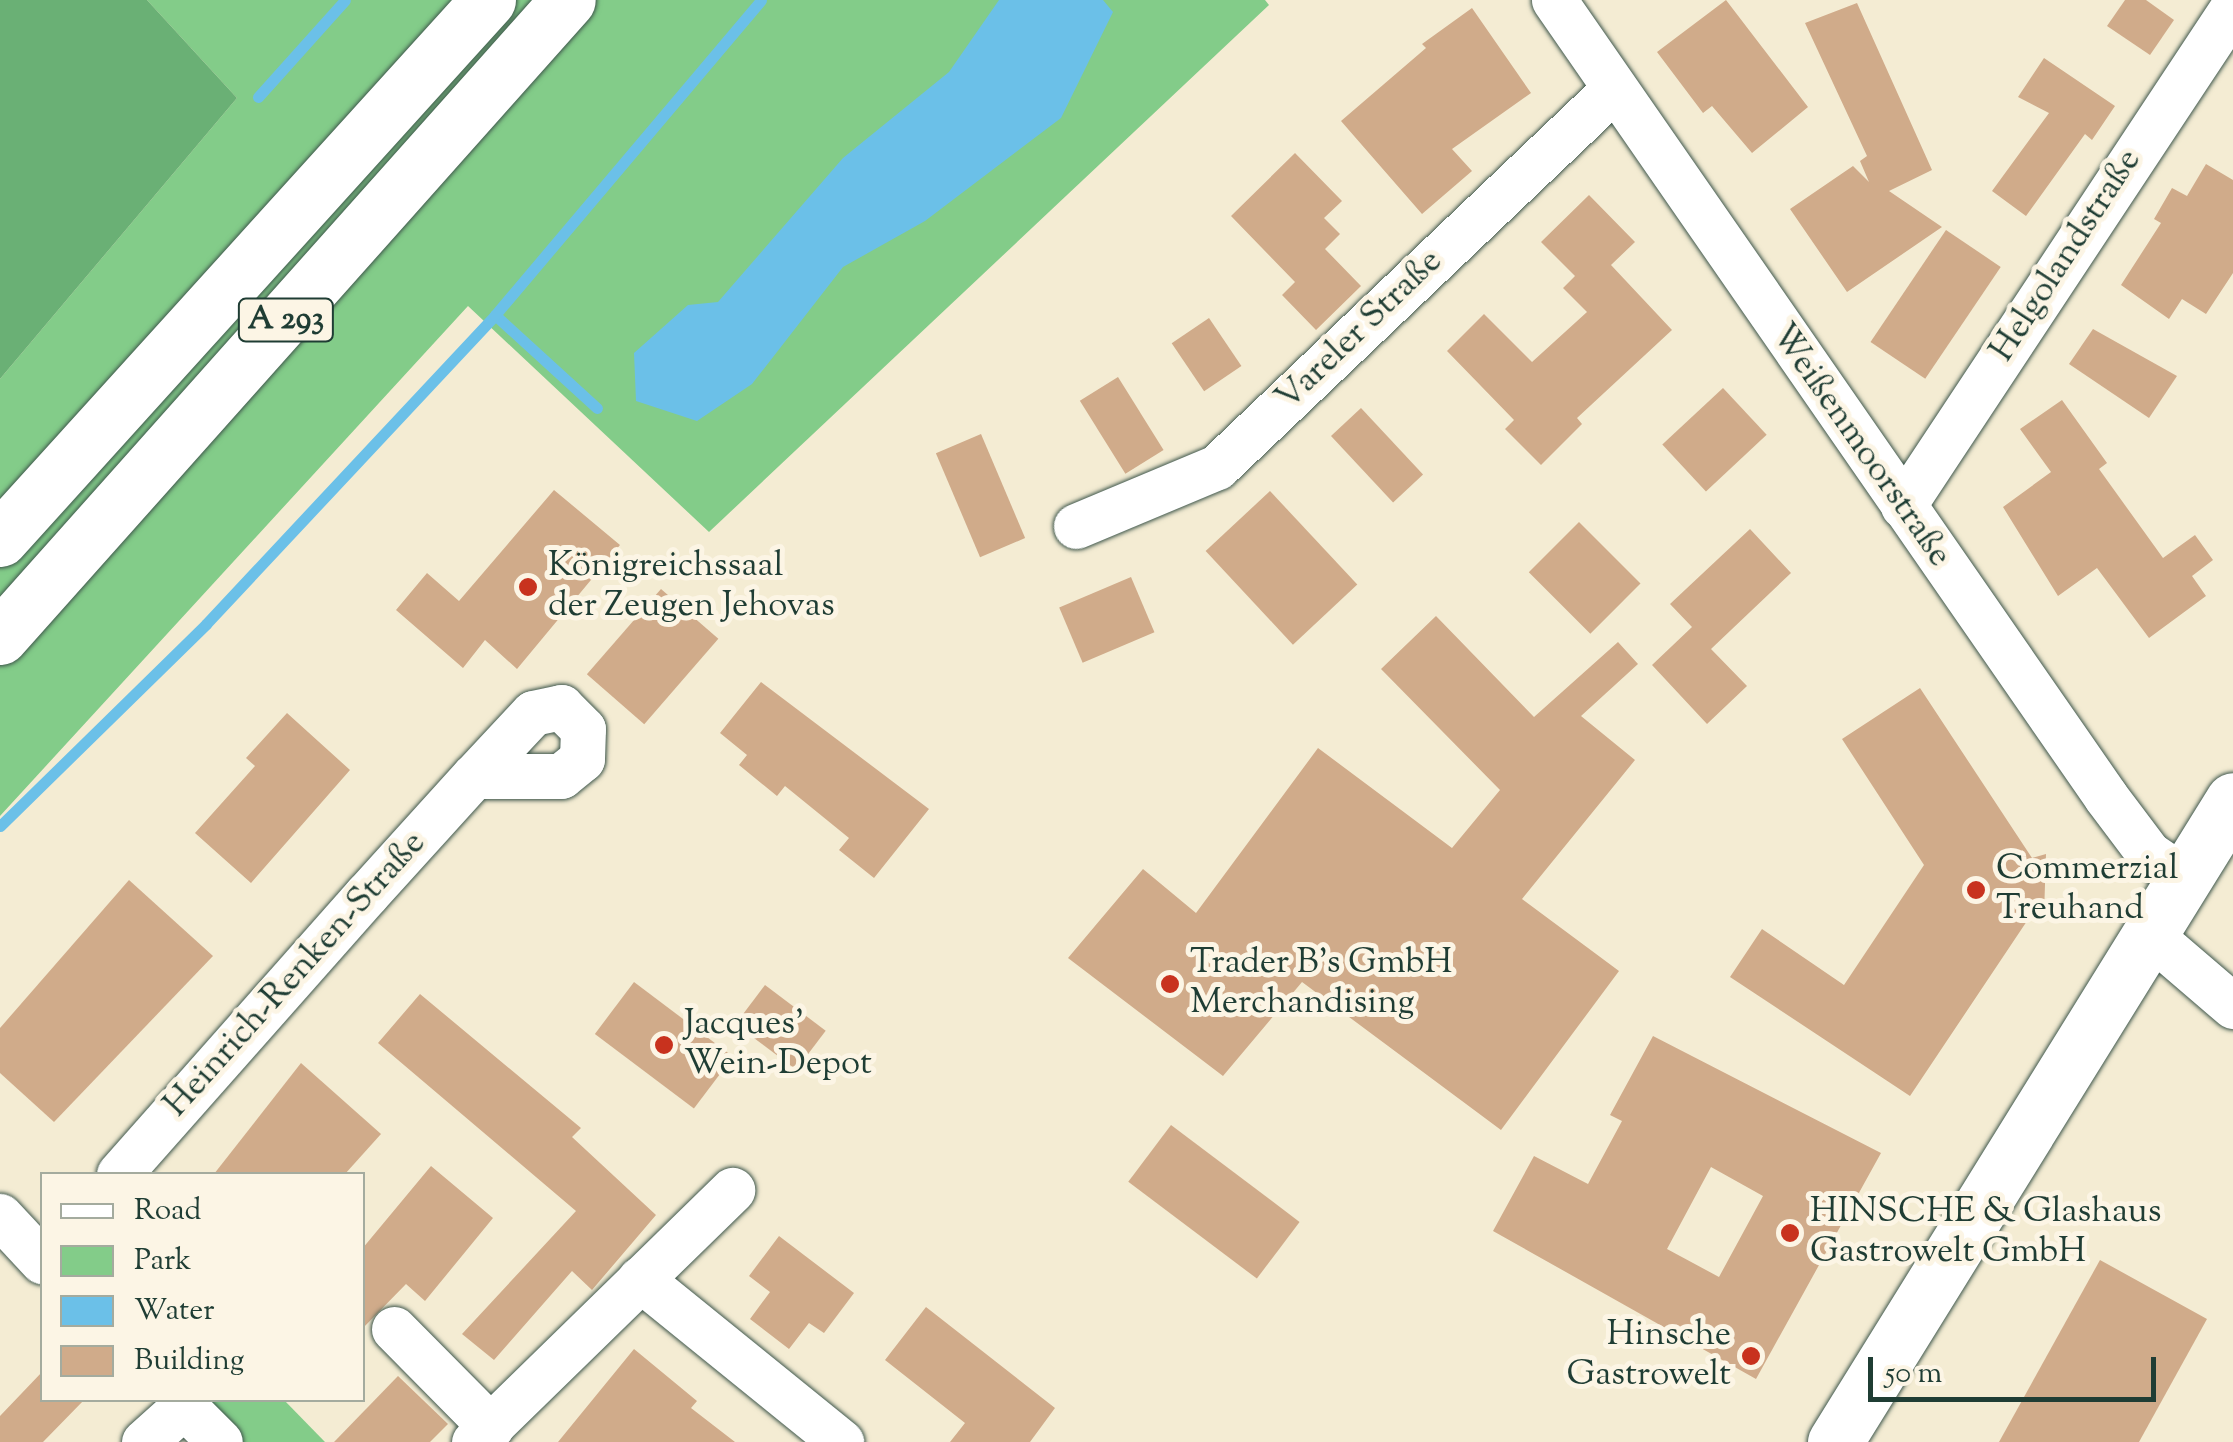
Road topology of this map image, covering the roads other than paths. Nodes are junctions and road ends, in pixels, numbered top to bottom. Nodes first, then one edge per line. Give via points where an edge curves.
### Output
1 (488, 0) edge
2 (568, 0) edge
3 (1554, 0) edge
4 (2233, 7) edge
5 (1613, 90) junction
6 (1902, 506) junction
7 (1076, 526) dead end
8 (0, 539) edge
9 (0, 636) edge
10 (474, 776) dead end
11 (2233, 800) edge
12 (2183, 877) junction
13 (2148, 934) junction
14 (2233, 1006) edge
15 (121, 1172) edge
16 (732, 1190) dead end
17 (0, 1216) edge
18 (40, 1259) edge
19 (640, 1279) junction
20 (394, 1329) dead end
21 (181, 1402) edge
22 (498, 1433) edge
23 (144, 1442) edge
24 (220, 1442) edge
25 (841, 1442) edge
26 (1835, 1442) edge

1 - 8 main road, A 293
2 - 9 main road, A 293
3 - 5 street, Weißenmoorstraße
4 - 6 street, Helgolandstraße
5 - 6 street, Weißenmoorstraße
5 - 7 street, Vareler Straße via 1216,466
6 - 12 street, Weißenmoorstraße via 2149,854
10 - 15 street, Heinrich-Renken-Straße
11 - 12 main road
12 - 13 main road
13 - 14 street
13 - 26 main road
16 - 19 street
17 - 18 street
19 - 22 street
19 - 25 street
20 - 22 street
21 - 23 street
21 - 24 street

